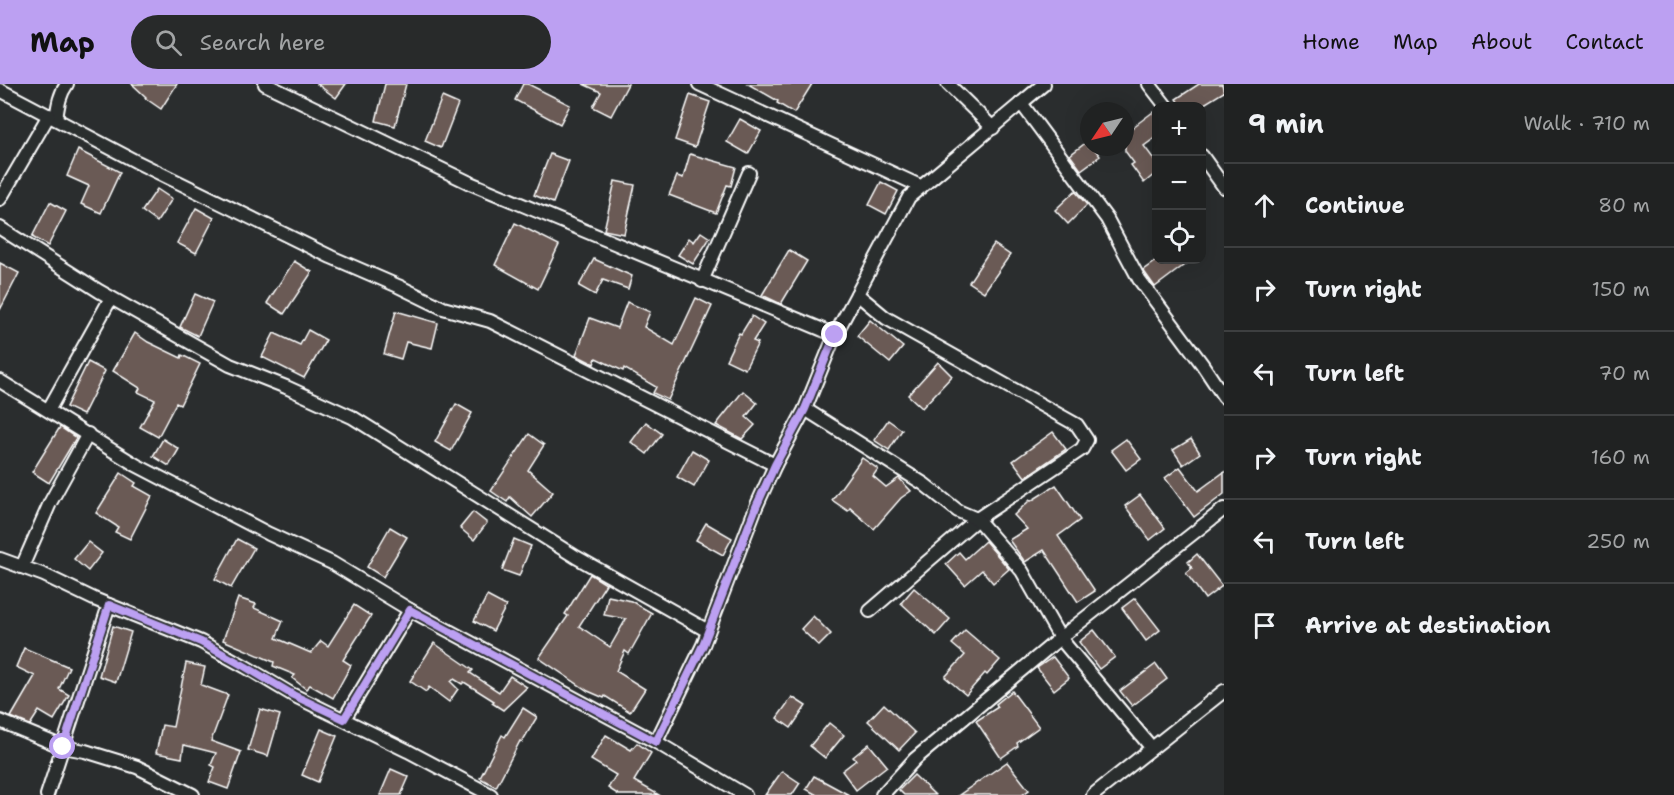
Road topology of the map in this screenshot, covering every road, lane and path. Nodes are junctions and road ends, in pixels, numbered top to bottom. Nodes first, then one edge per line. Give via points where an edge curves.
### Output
1 (67, 84) edge
2 (265, 84) edge
3 (699, 84) edge
4 (948, 84) edge
5 (1044, 84) edge
6 (1149, 84) edge
7 (0, 90) edge
8 (1163, 102) edge
9 (1021, 103) junction
10 (52, 117) junction
11 (993, 128) junction
12 (1206, 162) edge
13 (749, 173) dead end
14 (920, 186) junction
15 (1224, 187) edge
16 (0, 199) edge
17 (0, 228) edge
18 (702, 281) junction
19 (857, 294) junction
20 (111, 298) junction
21 (835, 335) junction
22 (0, 381) edge
23 (1224, 398) edge
24 (48, 409) junction
25 (805, 409) junction
26 (88, 434) junction
27 (775, 465) junction
28 (1224, 509) edge
29 (977, 519) junction
30 (0, 559) edge
31 (22, 567) junction
32 (109, 605) junction
33 (410, 610) junction
34 (870, 611) dead end
35 (708, 631) junction
36 (1059, 638) junction
37 (1224, 691) edge
38 (344, 719) junction
39 (0, 721) edge
40 (656, 742) junction
41 (63, 747) junction
42 (1151, 747) junction
43 (47, 795) edge
44 (193, 795) edge
45 (491, 795) edge
46 (745, 795) edge
47 (882, 795) edge
48 (1093, 795) edge

1 - 10 street
2 - 18 street via 470,183
3 - 14 street
4 - 11 street
5 - 9 street
6 - 8 street
7 - 10 street
9 - 11 street
9 - 23 street via 1107,219 1139,279
10 - 16 street
10 - 27 street via 331,257 443,308 490,321
11 - 14 street
12 - 15 street
13 - 18 street
14 - 19 street via 909,196
17 - 20 street
18 - 21 street
19 - 21 street
19 - 29 street via 886,318 1077,425 1087,440 1082,449
20 - 24 street
20 - 35 street via 230,365 352,417 576,557
21 - 25 street
22 - 24 street
24 - 26 street
25 - 27 street
25 - 29 street via 924,484 958,511
26 - 31 street via 50,503
26 - 33 street via 136,465 332,563
27 - 35 street
28 - 36 street
29 - 34 street
29 - 36 street via 1022,571
30 - 31 street
31 - 32 street
32 - 38 street via 201,642 293,695
32 - 41 street
33 - 38 street
33 - 40 street
35 - 40 street
36 - 42 street
36 - 47 street via 915,759
37 - 42 street
38 - 45 street
39 - 41 street
40 - 46 street
41 - 43 street
41 - 44 street via 137,768
42 - 48 street

